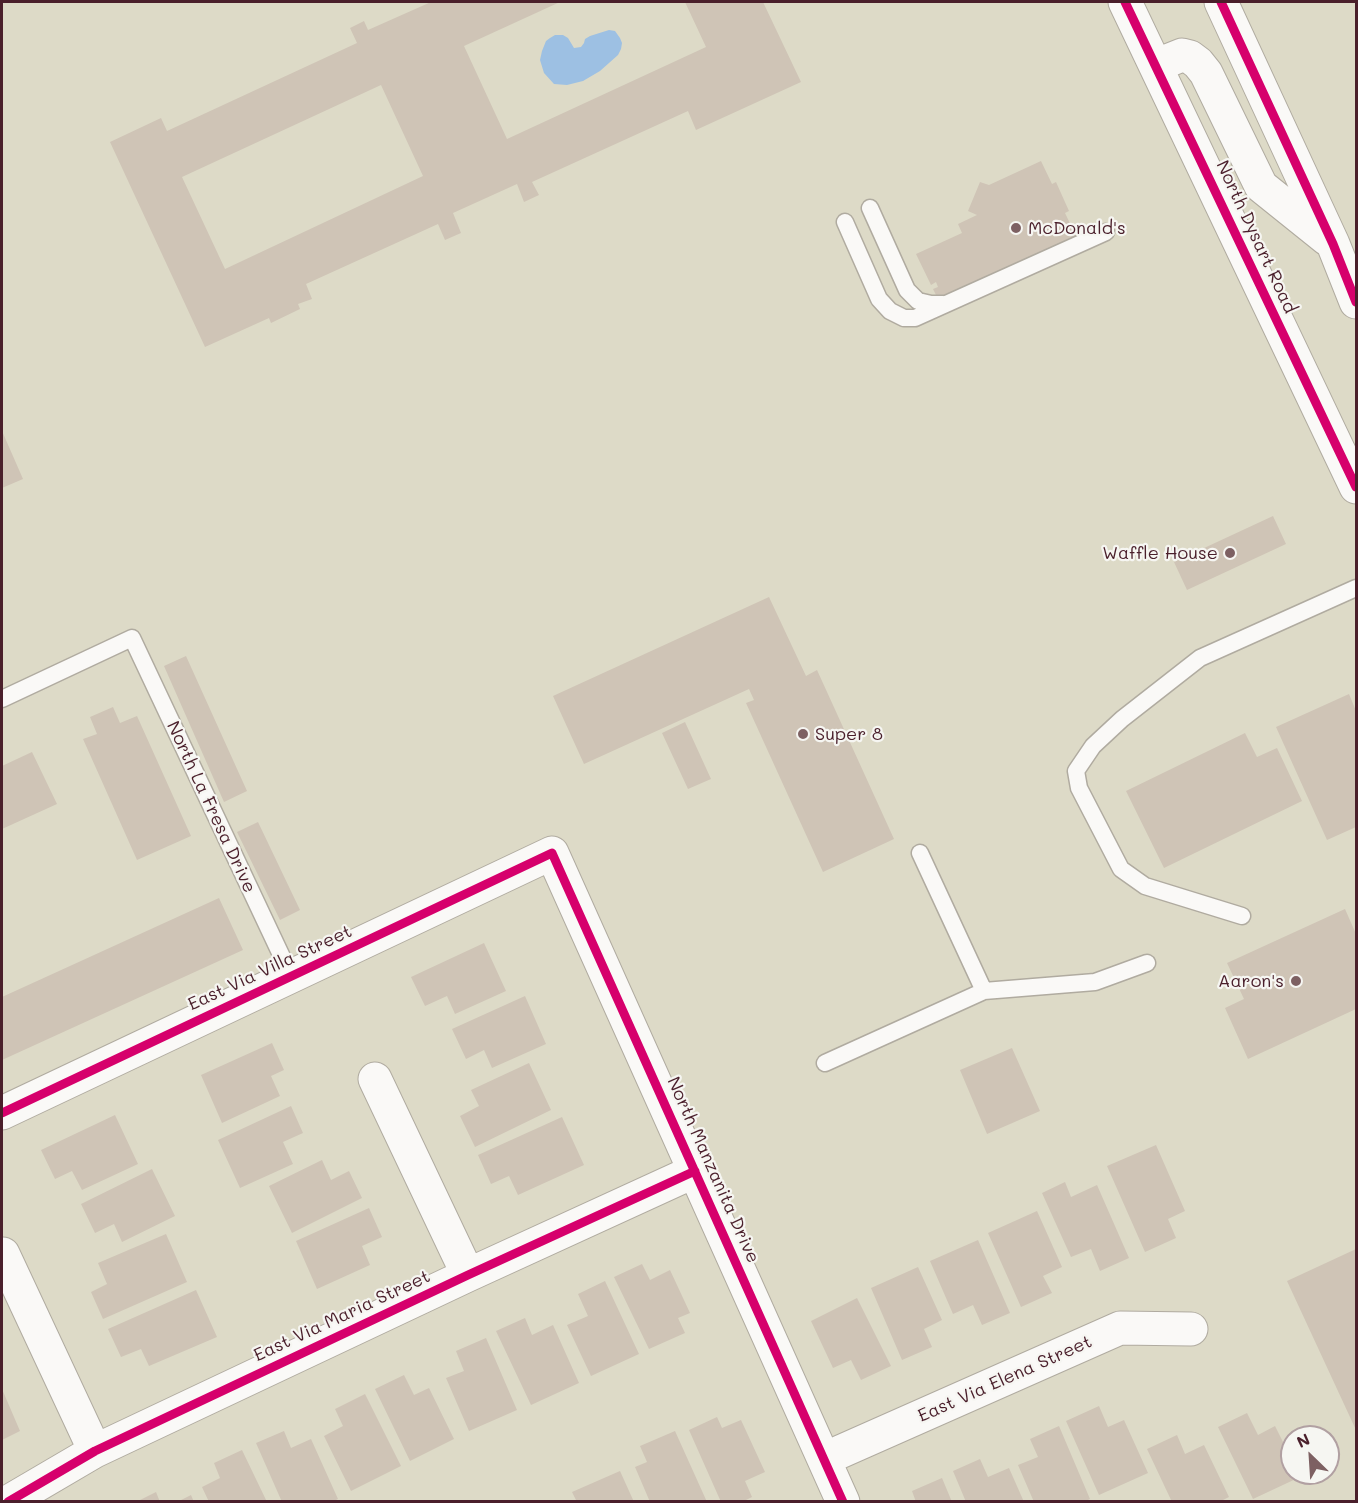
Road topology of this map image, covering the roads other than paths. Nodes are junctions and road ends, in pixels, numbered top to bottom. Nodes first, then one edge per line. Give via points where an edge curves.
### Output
1 (1125, 2) edge
2 (1221, 2) edge
3 (1157, 65) junction
4 (870, 208) dead end
5 (845, 222) dead end
6 (1106, 232) dead end
7 (1333, 244) junction
8 (1356, 302) edge
9 (946, 304) junction
10 (1356, 487) edge
11 (1356, 588) edge
12 (2, 699) edge
13 (552, 853) joint
14 (920, 854) dead end
15 (1242, 916) dead end
16 (1147, 963) dead end
17 (291, 976) junction
18 (984, 991) junction
19 (825, 1063) dead end
20 (375, 1079) dead end
21 (2, 1113) edge
22 (695, 1171) junction
23 (3, 1254) dead end
24 (468, 1275) junction
25 (1191, 1329) dead end
26 (95, 1451) junction
27 (824, 1459) junction
28 (8, 1502) edge
29 (843, 1502) edge

1 - 3 street, North Dysart Road
2 - 7 street
3 - 7 street via 1182,55 1198,63 1261,186
3 - 10 street, North Dysart Road
4 - 9 lane via 907,290 918,301
5 - 9 lane via 879,299 890,311 915,318
6 - 9 lane
7 - 8 street
11 - 15 lane via 1200,658 1122,719 1094,746 1076,771 1079,788 1121,869 1145,886
12 - 17 lane, North La Fresa Drive via 132,638
13 - 17 street, East Via Villa Street
13 - 22 street, North Manzanita Drive
14 - 18 lane
16 - 18 lane via 1095,982
17 - 21 street, East Via Villa Street
18 - 19 lane
20 - 24 street
22 - 24 street, East Via Maria Street
22 - 27 street, North Manzanita Drive
23 - 26 street
24 - 26 street, East Via Maria Street
25 - 27 street, East Via Elena Street via 1120,1328
26 - 28 street, East Via Maria Street
27 - 29 street, North Manzanita Drive

